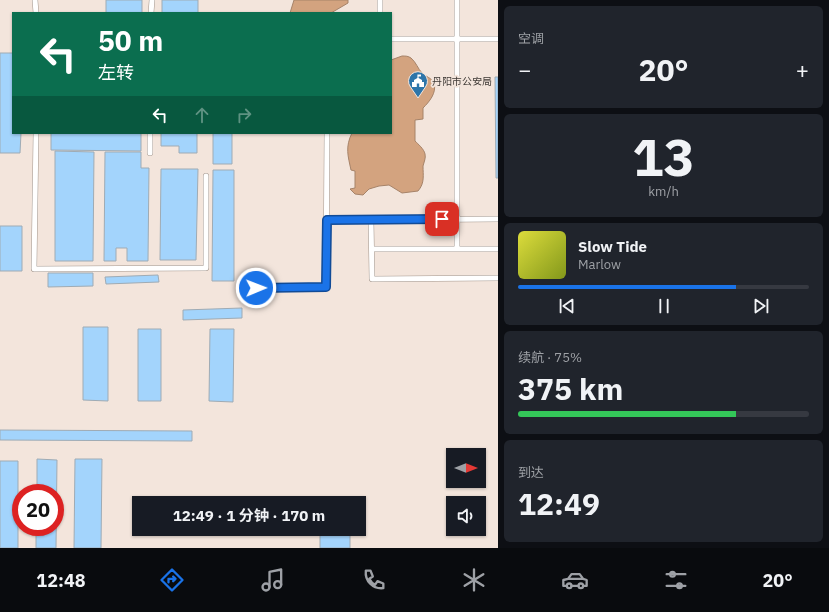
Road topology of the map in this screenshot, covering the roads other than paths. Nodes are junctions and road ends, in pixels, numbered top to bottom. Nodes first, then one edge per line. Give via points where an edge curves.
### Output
1 (36, 0) edge
2 (152, 0) edge
3 (380, 0) edge
4 (457, 0) edge
5 (36, 12) edge
6 (151, 12) edge
7 (380, 12) edge
8 (498, 38) edge
9 (392, 39) edge
10 (457, 39) junction
11 (36, 134) edge
12 (150, 134) edge
13 (327, 134) edge
14 (150, 153) dead end
15 (206, 176) dead end
16 (457, 219) junction
17 (498, 219) edge
18 (327, 220) junction
19 (371, 220) junction
20 (372, 249) junction
21 (457, 249) junction
22 (498, 249) edge
23 (498, 278) edge
24 (256, 288) dead end

1 - 5 lane
2 - 6 lane
3 - 7 lane
4 - 10 lane
8 - 10 lane
9 - 10 lane
10 - 16 lane
11 - 15 lane via 34,269 206,268
12 - 14 lane
13 - 18 lane
16 - 17 lane
16 - 19 lane
16 - 21 lane
18 - 19 lane
18 - 24 lane via 326,287
19 - 20 lane
20 - 21 lane
20 - 23 lane via 372,279
21 - 22 lane

